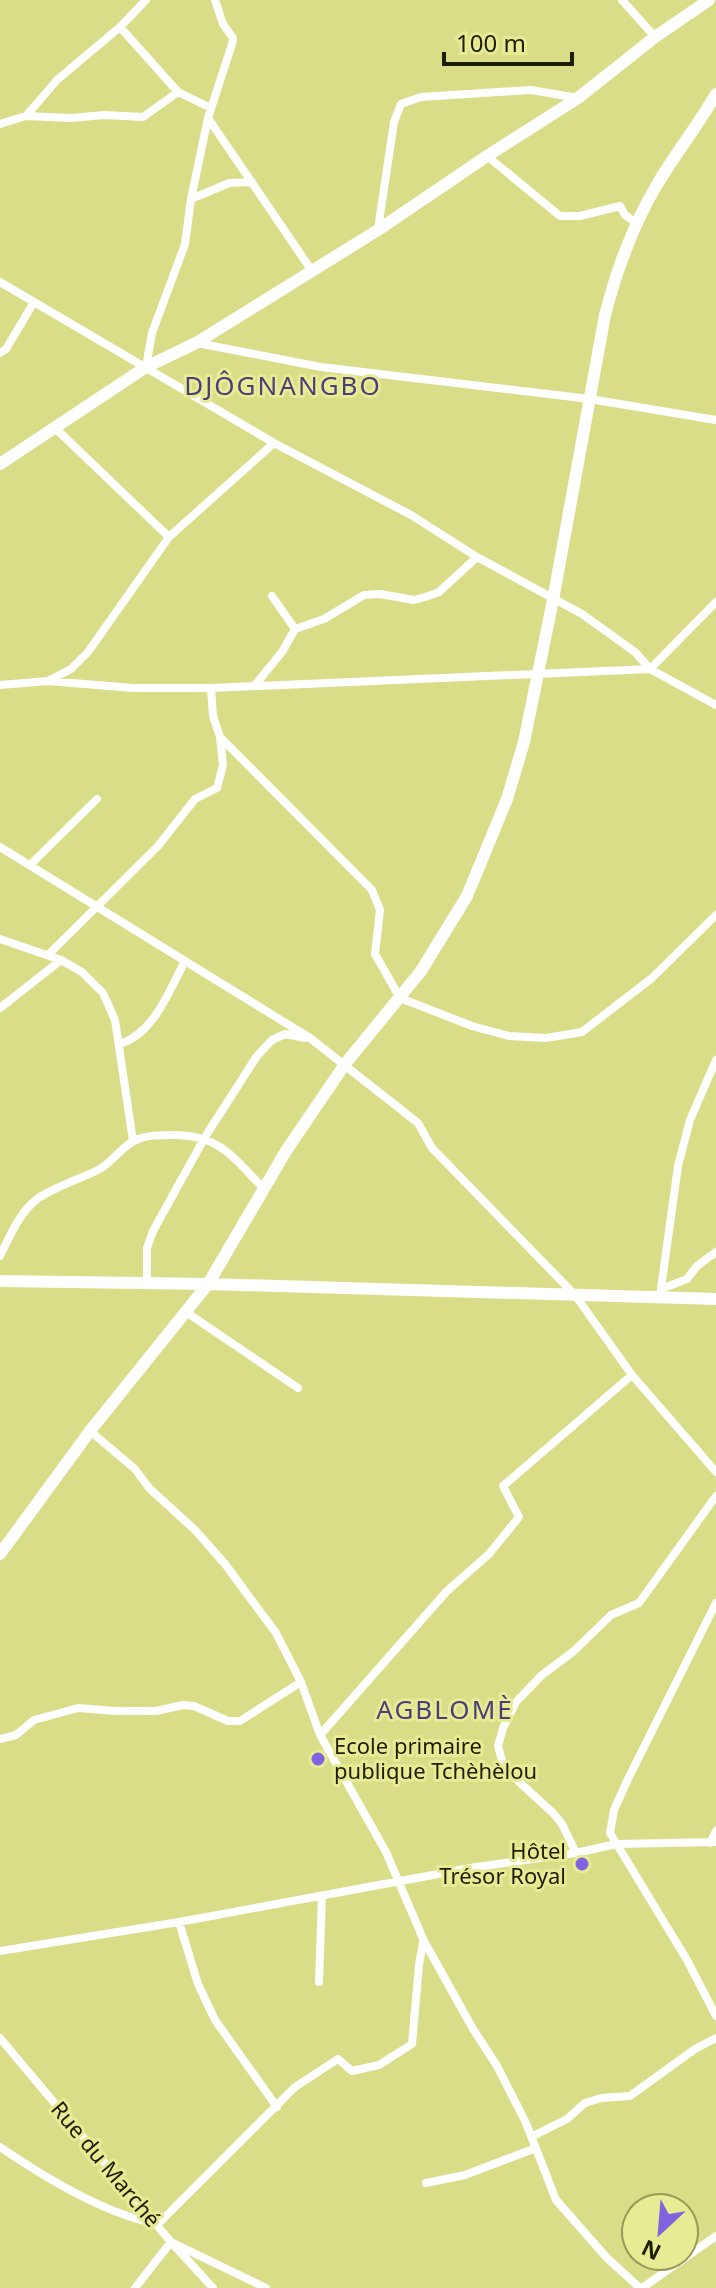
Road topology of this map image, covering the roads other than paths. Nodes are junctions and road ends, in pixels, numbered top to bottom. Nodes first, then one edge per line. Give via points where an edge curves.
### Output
1 (146, 0) edge
2 (215, 0) edge
3 (622, 0) edge
4 (709, 0) edge
5 (120, 27) junction
6 (655, 37) junction
7 (178, 92) junction
8 (716, 94) edge
9 (578, 98) junction
10 (211, 108) junction
11 (26, 116) junction
12 (208, 118) junction
13 (0, 124) edge
14 (487, 156) junction
15 (252, 182) junction
16 (191, 199) junction
17 (636, 223) junction
18 (378, 230) junction
19 (312, 271) junction
20 (0, 282) edge
21 (34, 302) junction
22 (196, 343) junction
23 (0, 353) edge
24 (146, 367) junction
25 (590, 399) junction
26 (716, 420) edge
27 (54, 427) junction
28 (274, 443) junction
29 (0, 464) edge
30 (169, 537) junction
31 (477, 557) junction
32 (272, 596) dead end
33 (553, 600) junction
34 (716, 602) edge
35 (295, 629) junction
36 (650, 669) junction
37 (538, 676) junction
38 (48, 681) junction
39 (0, 685) edge
40 (255, 685) junction
41 (211, 688) junction
42 (716, 705) edge
43 (220, 737) junction
44 (97, 799) dead end
45 (0, 847) edge
46 (30, 865) junction
47 (97, 906) junction
48 (716, 915) edge
49 (0, 939) edge
50 (49, 954) junction
51 (61, 960) junction
52 (185, 961) junction
53 (400, 998) junction
54 (0, 1008) edge
55 (310, 1038) junction
56 (120, 1044) junction
57 (716, 1060) edge
58 (345, 1064) junction
59 (205, 1137) junction
60 (133, 1141) junction
61 (263, 1188) junction
62 (716, 1252) edge
63 (0, 1256) edge
64 (0, 1281) edge
65 (208, 1284) junction
66 (147, 1285) junction
67 (660, 1293) junction
68 (575, 1295) junction
69 (716, 1299) edge
70 (186, 1312) junction
71 (632, 1375) junction
72 (298, 1388) dead end
73 (90, 1431) junction
74 (716, 1472) edge
75 (716, 1496) edge
76 (0, 1554) edge
77 (716, 1603) edge
78 (301, 1682) junction
79 (320, 1735) junction
80 (0, 1739) edge
81 (716, 1831) edge
82 (713, 1843) edge
83 (616, 1844) junction
84 (576, 1853) junction
85 (400, 1881) junction
86 (322, 1896) junction
87 (179, 1922) junction
88 (424, 1941) junction
89 (0, 1951) edge
90 (319, 1982) dead end
91 (716, 2016) edge
92 (0, 2038) edge
93 (716, 2038) edge
94 (277, 2107) junction
95 (533, 2136) junction
96 (0, 2147) edge
97 (536, 2148) junction
98 (426, 2183) dead end
99 (158, 2224) junction
100 (716, 2236) edge
101 (171, 2242) junction
102 (135, 2288) edge
103 (213, 2288) edge
104 (266, 2288) edge
105 (641, 2288) edge

1 - 5 street
2 - 10 street via 233,38
3 - 6 street
4 - 6 street
5 - 7 street
5 - 11 street via 57,80
6 - 9 street
7 - 10 street
7 - 11 street via 143,117
8 - 17 street
9 - 14 street
9 - 18 street via 531,90 421,97 401,104
10 - 12 street
11 - 13 street
12 - 15 street
12 - 16 street
14 - 17 street via 560,216 620,206
14 - 18 street
15 - 16 street via 229,183
15 - 19 street
16 - 24 street via 185,244 152,333
17 - 25 street via 615,275
18 - 19 street
19 - 22 street
20 - 21 street
21 - 23 street
21 - 24 street
22 - 24 street
22 - 25 street via 321,367
24 - 27 street
24 - 28 street
25 - 26 street
25 - 33 street
27 - 29 street
27 - 30 street
28 - 30 street
28 - 31 street via 411,515
30 - 38 street via 88,652
31 - 33 street
31 - 35 street via 439,592 414,600 364,595
32 - 35 street
33 - 36 street via 611,632
33 - 37 street
34 - 36 street
35 - 40 street
36 - 37 street
36 - 42 street
37 - 40 street
37 - 53 street via 524,742 486,853 467,896
38 - 39 street
38 - 41 street
40 - 41 street
41 - 43 street
43 - 47 street via 223,765 217,788 195,799 158,846
43 - 53 street via 372,890 380,910 375,954
44 - 46 street
45 - 46 street
46 - 47 street
47 - 50 street
47 - 52 street
48 - 53 street via 652,978 582,1032 546,1038 509,1036
49 - 50 street
50 - 51 street
51 - 54 street
51 - 56 street via 103,993
52 - 55 street
52 - 56 street via 146,1026 135,1039
53 - 58 street
55 - 58 street
55 - 59 street via 285,1034 272,1040
56 - 60 street
57 - 67 street via 690,1120 678,1166
58 - 61 street
58 - 68 street via 418,1123 432,1148
59 - 60 street via 161,1135
59 - 61 street
59 - 66 street via 153,1231 147,1248
60 - 63 street via 101,1169 39,1198 20,1217
61 - 65 street
62 - 67 street via 687,1279
64 - 66 street
65 - 66 street
65 - 68 street
65 - 70 street
67 - 68 street
67 - 69 street
68 - 71 street
70 - 72 street
70 - 73 street
71 - 74 street
71 - 79 street via 503,1486 519,1517
73 - 76 street
73 - 78 street via 135,1469 225,1564 276,1633
75 - 84 street via 639,1603 611,1615 542,1675 516,1702 499,1737 504,1768 554,1814
77 - 83 street via 614,1810 610,1833
78 - 79 street
78 - 80 street via 240,1721 183,1705 156,1711 78,1708 34,1720 16,1735
79 - 85 street
81 - 82 street
82 - 83 street
83 - 84 street
83 - 91 street
84 - 85 street
85 - 86 street
85 - 88 street
86 - 87 street
86 - 90 street
87 - 89 street
87 - 94 street via 215,2020
88 - 94 street via 412,2044 379,2065 352,2071 338,2059
88 - 95 street
92 - 99 street, Rue du Marché
93 - 95 street via 630,2096 585,2103
94 - 99 street
95 - 97 street
96 - 99 street via 119,2213
97 - 98 street via 465,2175
97 - 105 street via 556,2200
99 - 101 street, Rue du Marché
100 - 105 street
101 - 102 street
101 - 103 street, Rue du Marché
101 - 104 street

